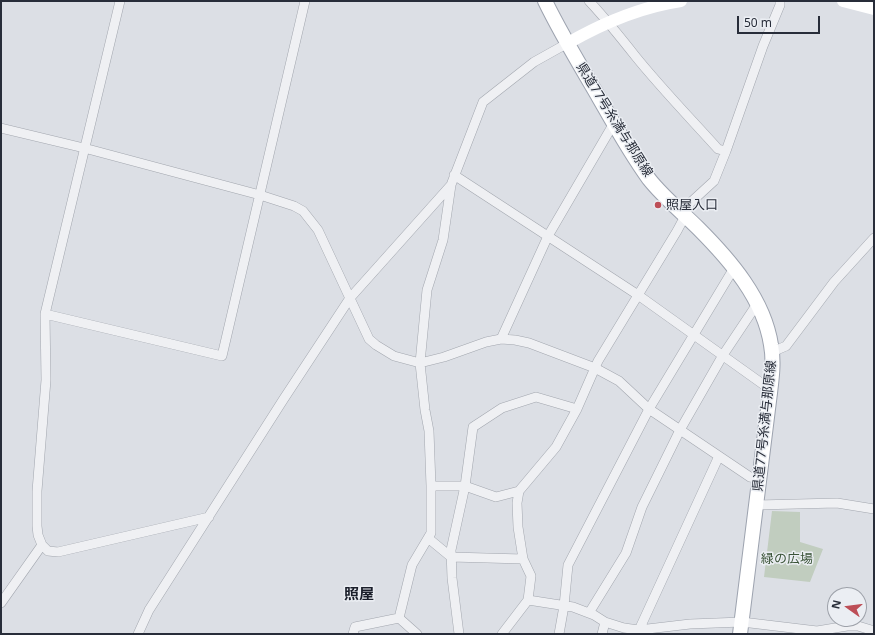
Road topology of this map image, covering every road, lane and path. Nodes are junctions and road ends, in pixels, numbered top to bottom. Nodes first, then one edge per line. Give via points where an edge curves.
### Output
1 (120, 1) edge
2 (305, 1) edge
3 (545, 1) edge
4 (589, 1) edge
5 (681, 1) edge
6 (780, 1) edge
7 (843, 1) edge
8 (874, 9) edge
9 (609, 22) junction
10 (568, 43) junction
11 (614, 123) junction
12 (1, 128) edge
13 (84, 148) junction
14 (726, 151) junction
15 (454, 175) junction
16 (451, 184) junction
17 (260, 196) junction
18 (685, 216) junction
19 (548, 236) junction
20 (874, 238) edge
21 (734, 268) junction
22 (638, 295) junction
23 (350, 298) junction
24 (757, 304) junction
25 (45, 314) junction
26 (693, 334) junction
27 (501, 340) junction
28 (772, 352) junction
29 (723, 355) junction
30 (420, 363) junction
31 (595, 368) junction
32 (771, 390) junction
33 (577, 409) junction
34 (649, 409) junction
35 (680, 430) junction
36 (719, 456) junction
37 (760, 479) junction
38 (431, 486) junction
39 (464, 486) junction
40 (519, 491) junction
41 (757, 505) junction
42 (874, 509) edge
43 (209, 517) junction
44 (428, 538) junction
45 (42, 545) junction
46 (451, 557) junction
47 (523, 558) junction
48 (528, 600) junction
49 (1, 603) edge
50 (564, 606) junction
51 (589, 613) junction
52 (399, 618) junction
53 (605, 622) junction
54 (741, 628) edge
55 (874, 631) edge
56 (640, 632) edge
57 (138, 634) edge
58 (353, 634) edge
59 (417, 634) edge
60 (459, 634) edge
61 (502, 634) edge
62 (559, 634) edge
63 (602, 634) edge

1 - 13 street
2 - 17 street
3 - 10 main road, 県道77号糸満与那原線
4 - 9 street
5 - 9 main road via 646,8
6 - 14 street
7 - 8 main road
9 - 10 main road
9 - 14 street via 636,57 718,149
10 - 11 main road, 県道77号糸満与那原線
10 - 15 street via 534,62 483,102
11 - 18 main road, 県道77号糸満与那原線 via 649,179
11 - 19 street
12 - 13 street
13 - 17 street
13 - 25 street
14 - 18 street via 714,181 690,202
15 - 16 street
15 - 19 street
16 - 23 street
16 - 30 street via 443,240 427,290
17 - 23 street via 294,206 303,212 318,230
17 - 25 street via 222,356
18 - 21 main road, 県道77号糸満与那原線
18 - 22 street
19 - 22 street
19 - 27 street
20 - 28 street via 834,282 786,346
21 - 24 main road, 県道77号糸満与那原線
21 - 26 street
22 - 26 street
22 - 31 street
23 - 30 street via 369,339 376,346 394,356
23 - 43 street
24 - 28 main road, 県道77号糸満与那原線 via 766,324
24 - 29 street
25 - 45 street via 46,380 37,491 37,526
26 - 29 street
26 - 34 street
27 - 30 street via 486,342
27 - 31 street via 529,343
28 - 32 main road, 県道77号糸満与那原線
29 - 32 street
29 - 35 street
30 - 38 street via 429,431
31 - 33 street
31 - 34 street via 619,381
32 - 37 main road, 県道77号糸満与那原線
33 - 39 street via 536,397 502,408 473,427
33 - 40 street via 556,447
34 - 35 street
34 - 50 street via 568,565
35 - 36 street
35 - 51 street via 642,507 626,553
36 - 37 street via 750,477
36 - 56 street
37 - 41 main road, 県道77号糸満与那原線
38 - 39 street
38 - 44 street via 431,533
39 - 40 street via 496,497
39 - 46 street
40 - 47 street via 518,526
41 - 42 street via 837,503
41 - 54 main road, 県道77号糸満与那原線
43 - 45 street via 58,552 48,551
43 - 57 street via 149,610
44 - 46 street
44 - 52 street via 412,565
45 - 49 street
46 - 47 street
46 - 60 street
47 - 48 street via 530,576
48 - 50 street
48 - 61 street
50 - 51 street
50 - 62 street
51 - 53 street
52 - 58 street via 354,627
52 - 59 street
53 - 56 street
53 - 63 street
54 - 55 street via 817,631 858,626
54 - 56 street via 690,624

